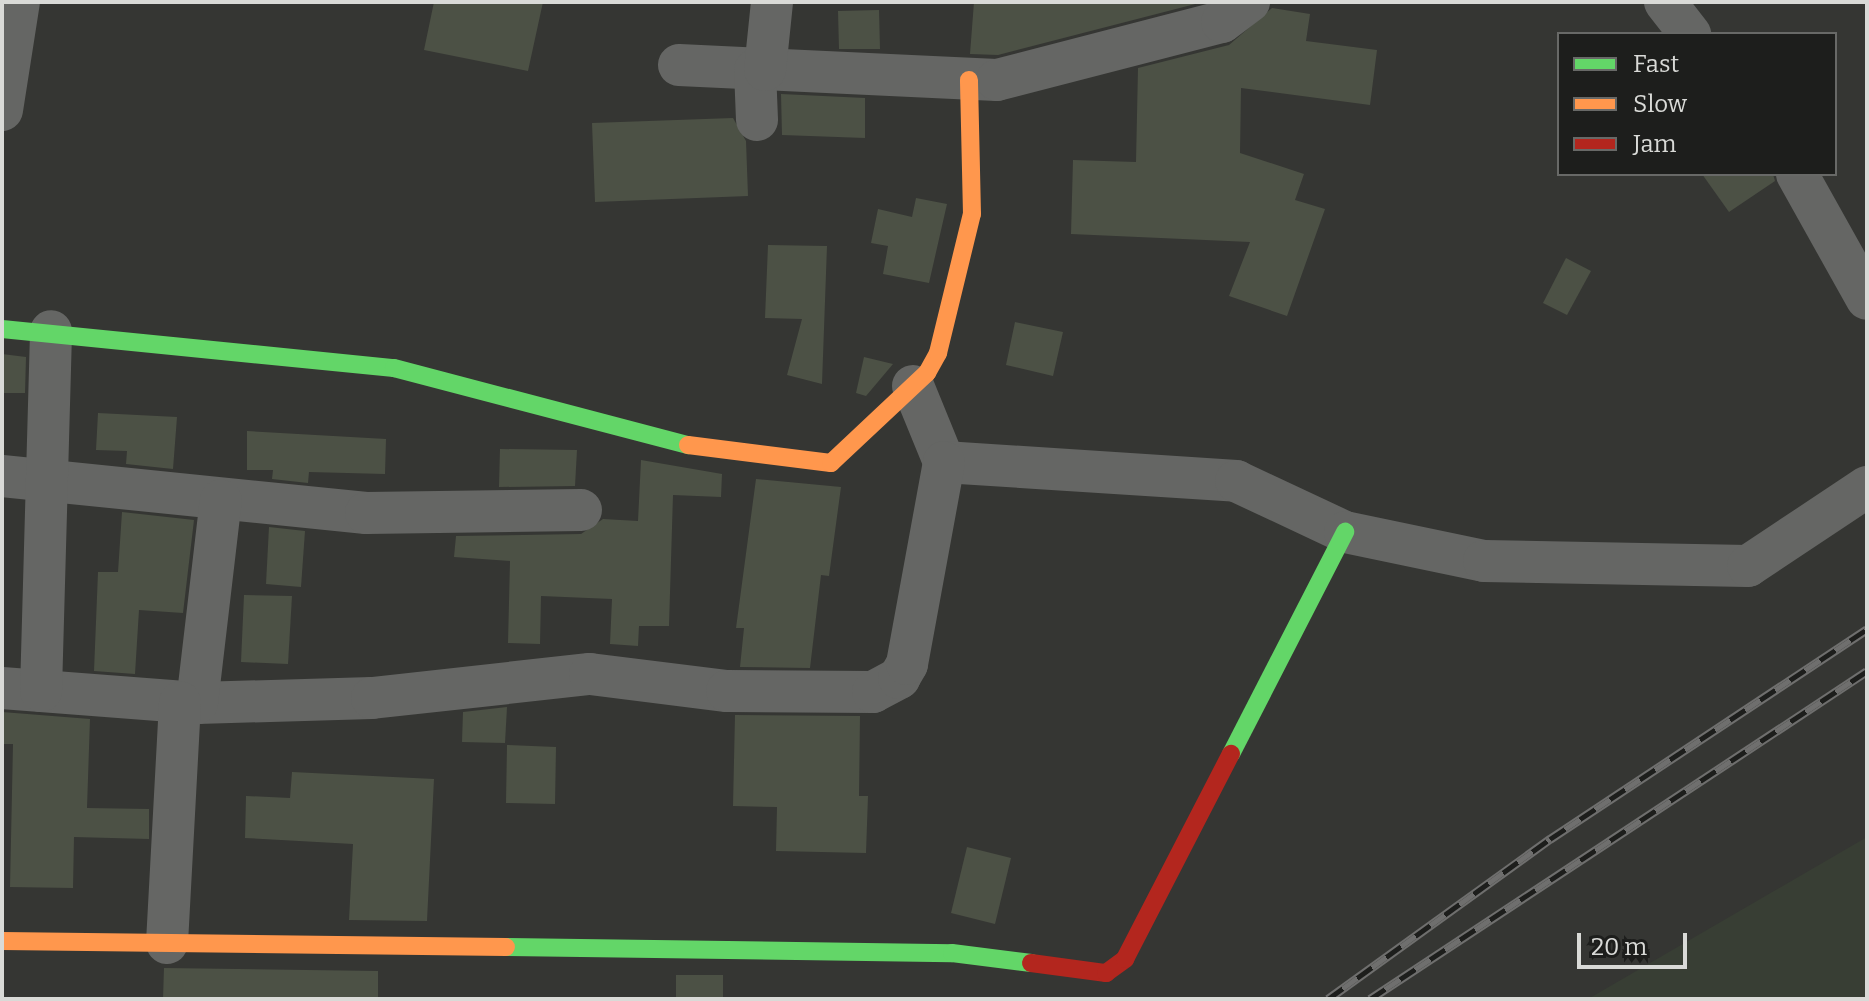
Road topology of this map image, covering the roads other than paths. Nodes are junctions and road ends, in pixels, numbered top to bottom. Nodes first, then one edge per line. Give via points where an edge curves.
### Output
1 (19, 2) edge
2 (772, 2) edge
3 (1249, 2) edge
4 (1665, 2) edge
5 (1688, 32) edge
6 (679, 65) dead end
7 (760, 70) junction
8 (969, 80) junction
9 (2, 110) edge
10 (757, 120) dead end
11 (1798, 176) edge
12 (1867, 299) edge
13 (2, 329) edge
14 (51, 331) junction
15 (913, 386) junction
16 (944, 462) junction
17 (2, 476) edge
18 (48, 484) junction
19 (1867, 487) edge
20 (221, 500) junction
21 (581, 510) dead end
22 (1345, 532) junction
23 (21, 689) edge
24 (188, 702) junction
25 (2, 941) edge
26 (167, 943) junction

1 - 9 street
2 - 7 street
3 - 8 street via 1222,22 997,80
4 - 5 street
6 - 7 street
7 - 8 street
7 - 10 street
8 - 15 street via 972,214 938,353
11 - 12 street
13 - 14 street
14 - 15 street via 394,368 676,443 817,464 837,460
14 - 18 street
15 - 16 street
16 - 22 street via 1226,480
16 - 24 street via 907,664 899,678 873,692 727,691 578,674 372,698
17 - 18 street
18 - 20 street
18 - 23 street
19 - 22 street via 1748,566 1484,561
20 - 21 street via 366,513
20 - 24 street
22 - 26 street via 1125,959 1106,973 952,953
23 - 24 street
24 - 26 street
25 - 26 street

